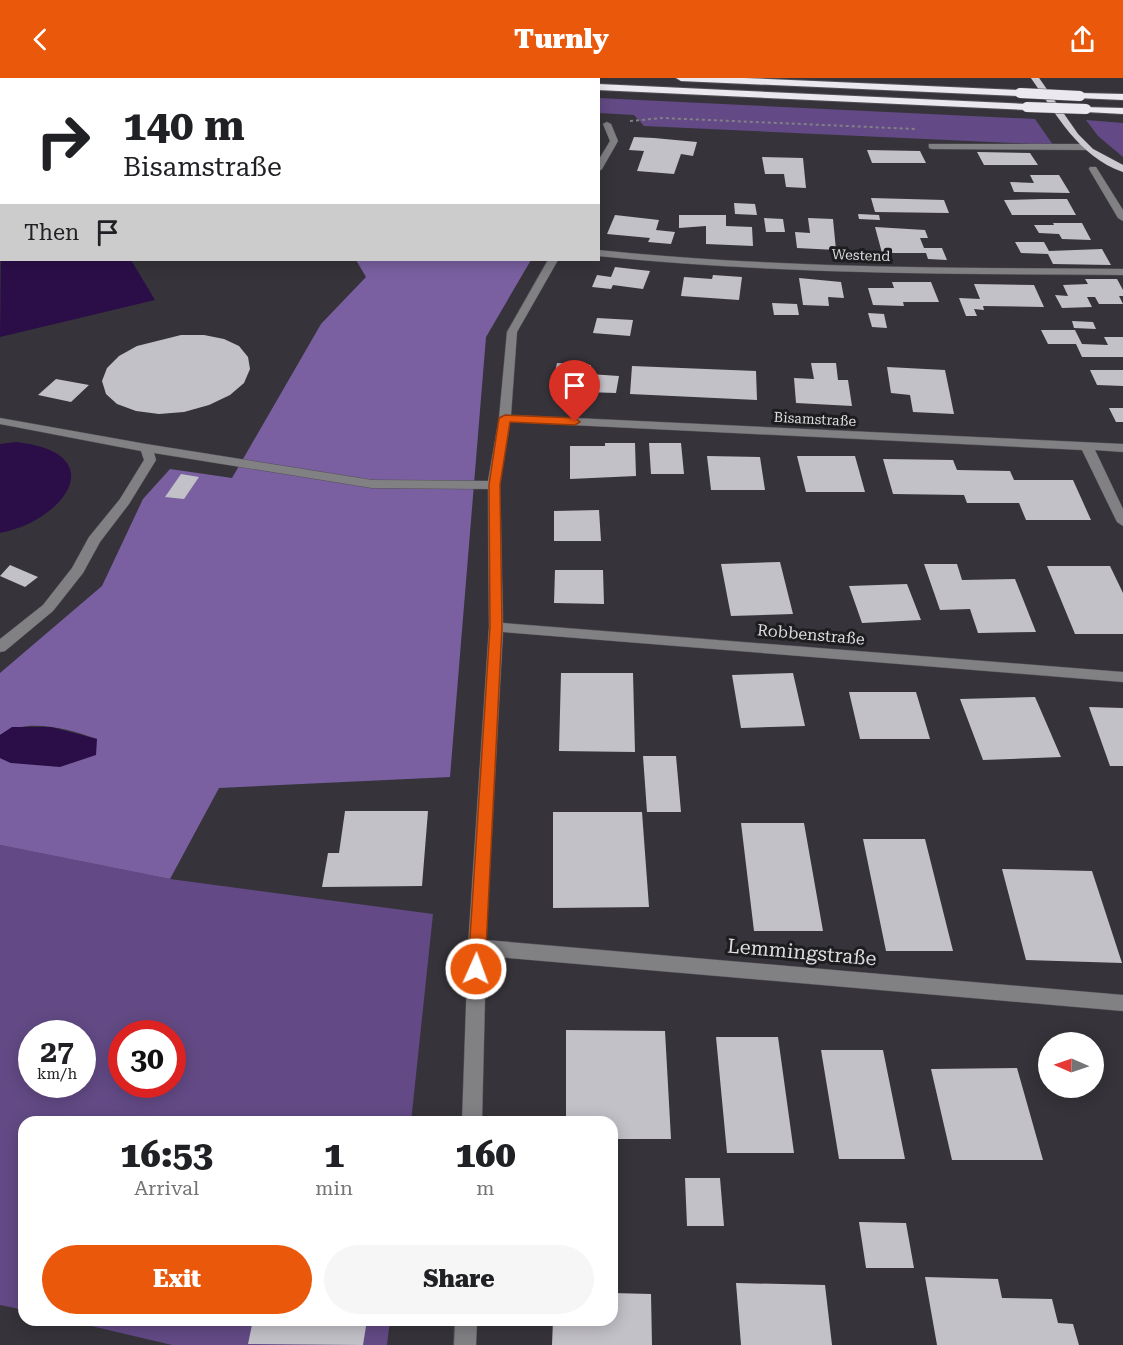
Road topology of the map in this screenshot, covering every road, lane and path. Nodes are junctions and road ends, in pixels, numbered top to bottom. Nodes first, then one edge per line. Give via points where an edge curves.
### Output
1 (681, 78) edge
2 (1035, 78) edge
3 (600, 87) edge
4 (1123, 98) edge
5 (1123, 111) edge
6 (607, 123) joint
7 (923, 129) dead end
8 (932, 146) dead end
9 (1086, 147) junction
10 (600, 166) edge
11 (1093, 169) dead end
12 (1123, 169) edge
13 (1123, 218) edge
14 (600, 253) edge
15 (552, 261) edge
16 (1123, 272) edge
17 (505, 418) junction
18 (0, 421) edge
19 (1087, 447) junction
20 (146, 448) junction
21 (1123, 448) edge
22 (494, 485) junction
23 (1123, 522) edge
24 (496, 627) junction
25 (0, 647) edge
26 (1123, 677) edge
27 (477, 947) junction
28 (1123, 1003) edge
29 (472, 1116) edge
30 (466, 1326) edge
31 (465, 1345) edge

1 - 4 highway, bridge
2 - 9 main road
3 - 5 highway, bridge
6 - 7 path via 663,118
6 - 10 street via 614,141
8 - 9 street
9 - 12 main road
11 - 13 street
14 - 16 street, Westend via 674,261 923,271
15 - 17 street via 512,332
17 - 19 street, Bisamstraße
17 - 22 street
18 - 20 street
19 - 21 street, Bisamstraße
19 - 23 street
20 - 22 street via 372,484
20 - 25 street via 150,460 125,501 94,540 78,570 48,608
22 - 24 street
24 - 26 street, Robbenstraße
24 - 27 street
27 - 28 street, Lemmingstraße
27 - 29 street
30 - 31 street

